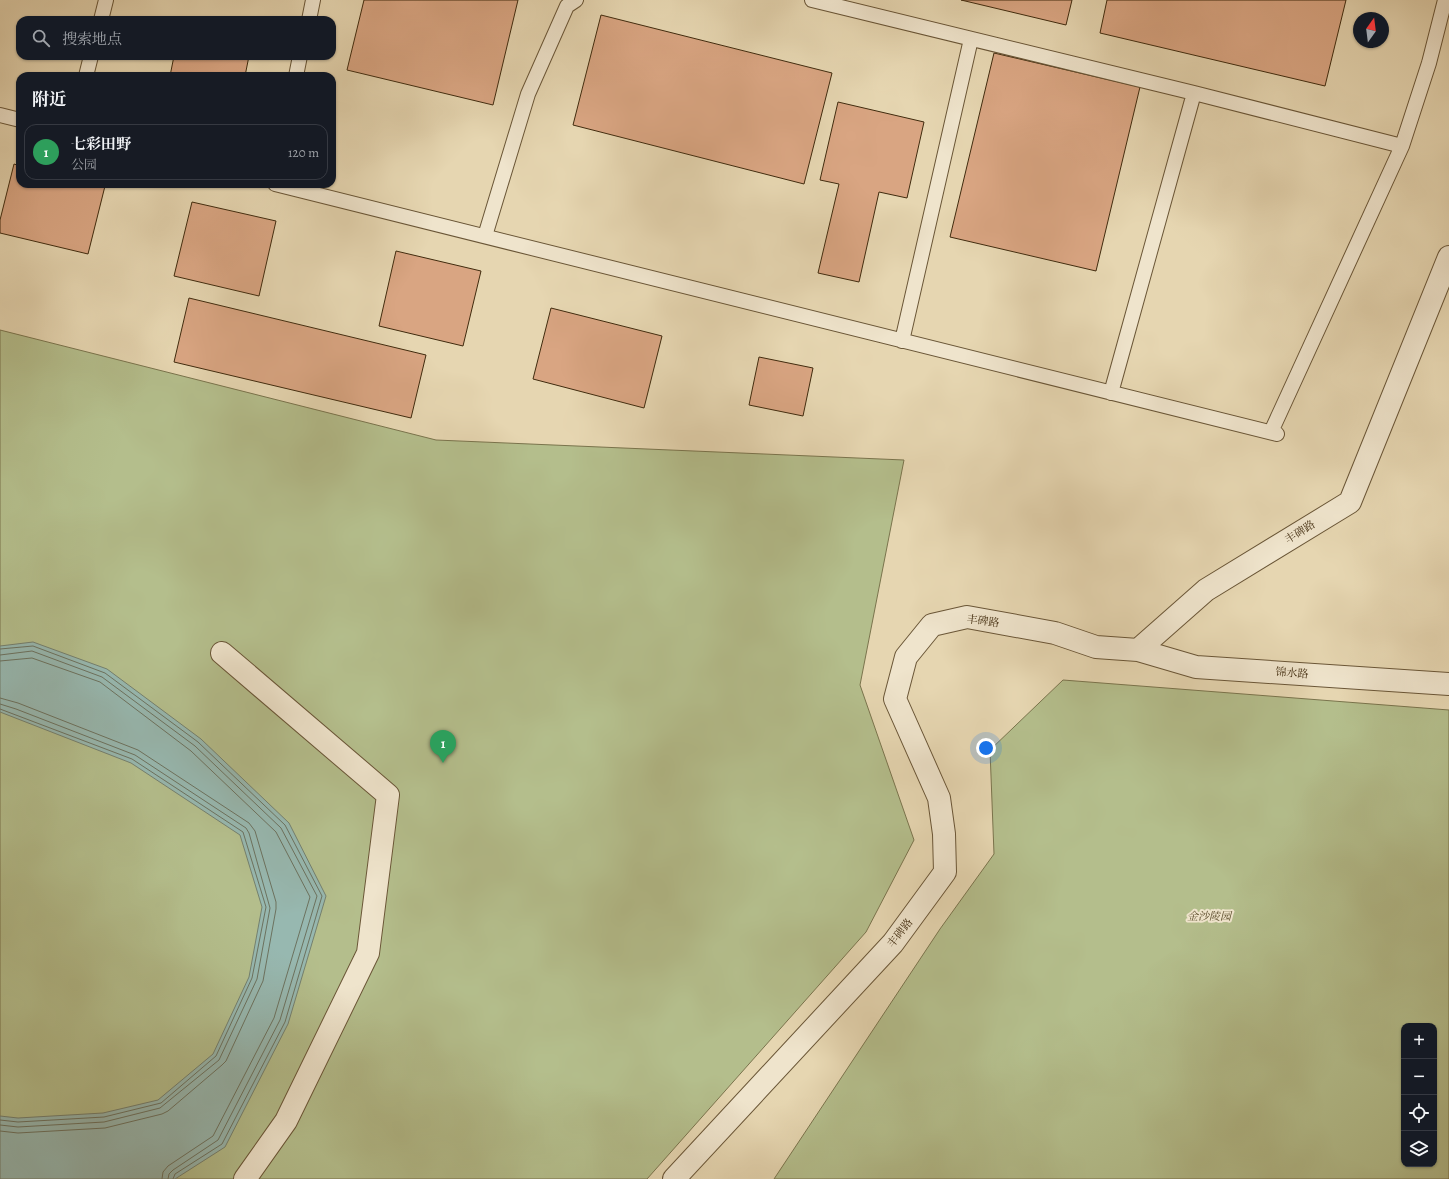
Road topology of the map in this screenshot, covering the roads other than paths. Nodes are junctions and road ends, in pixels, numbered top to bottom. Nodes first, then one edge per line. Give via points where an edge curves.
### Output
1 (106, 0) edge
2 (313, 0) edge
3 (576, 0) edge
4 (812, 0) edge
5 (1445, 0) edge
6 (102, 16) edge
7 (310, 16) edge
8 (971, 38) junction
9 (91, 60) edge
10 (299, 60) edge
11 (87, 72) edge
12 (297, 72) edge
13 (1194, 93) junction
14 (0, 115) edge
15 (16, 119) edge
16 (1402, 146) junction
17 (291, 188) edge
18 (485, 236) junction
19 (1449, 258) edge
20 (902, 341) junction
21 (1111, 393) junction
22 (1138, 650) junction
23 (222, 653) dead end
24 (1449, 684) edge
25 (245, 1179) edge
26 (674, 1179) edge

1 - 6 lane
2 - 7 lane
3 - 18 lane via 567,6 528,94
4 - 8 lane
5 - 16 lane via 1429,63
8 - 13 lane
8 - 20 lane
9 - 11 lane
10 - 12 lane
13 - 16 lane
13 - 21 lane
14 - 15 lane
16 - 21 lane via 1271,432 1277,434
17 - 18 lane
18 - 20 lane
19 - 22 street, 丰碑路 via 1350,502 1206,590
20 - 21 lane
22 - 24 street, 锦水路 via 1196,666
22 - 26 street, 丰碑路 via 1096,647 1055,633 967,617 932,625 906,657 895,699 939,798 944,834 945,872 893,943
23 - 25 street via 388,795 368,953 286,1121

